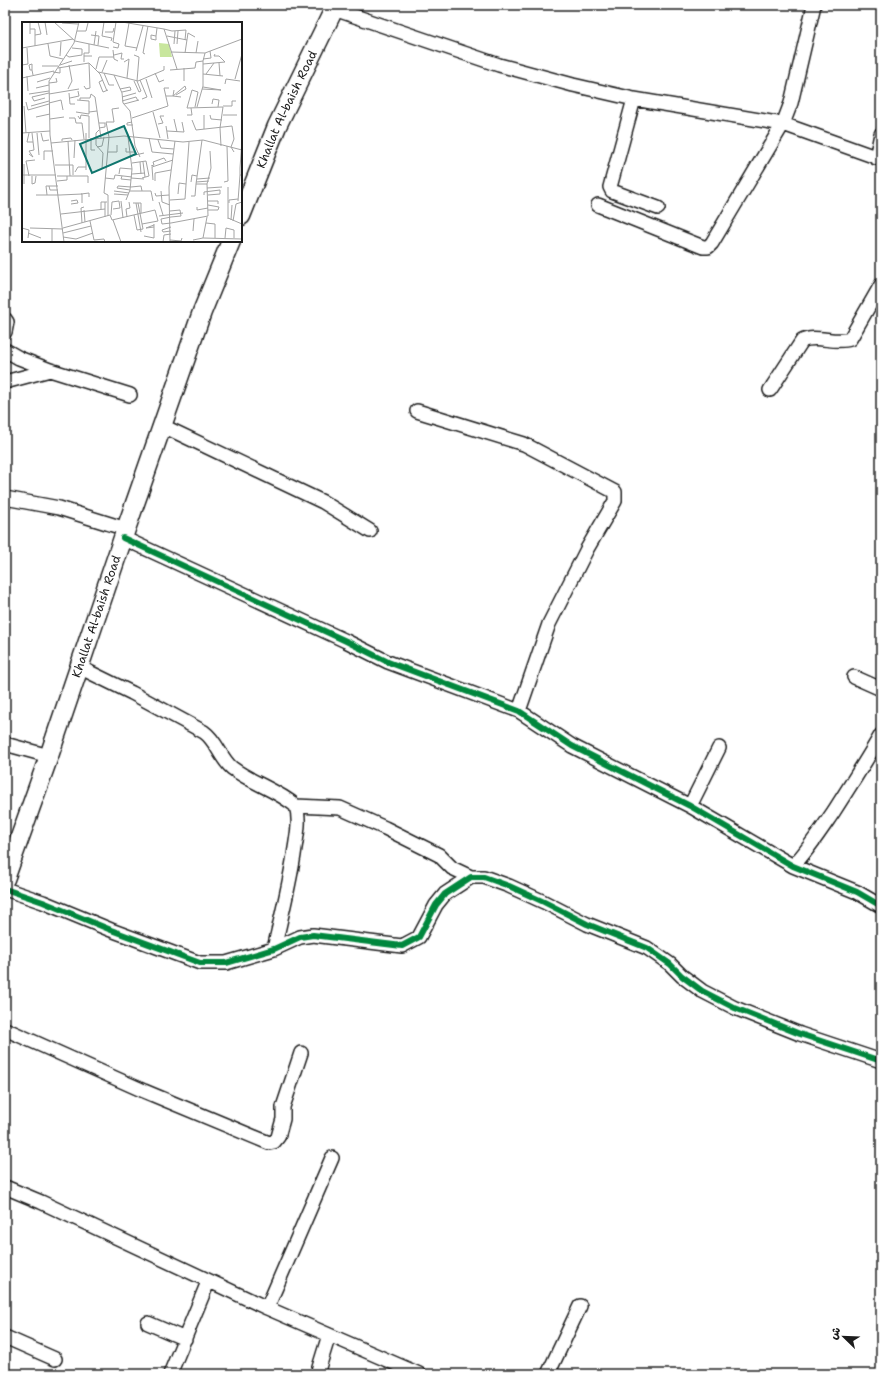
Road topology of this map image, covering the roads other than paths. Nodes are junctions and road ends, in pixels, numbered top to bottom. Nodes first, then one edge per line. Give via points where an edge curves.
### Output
1 (814, 5) edge
2 (335, 7) edge
3 (634, 99) junction
4 (783, 124) junction
5 (881, 134) edge
6 (879, 158) edge
7 (598, 205) dead end
8 (658, 208) dead end
9 (242, 214) edge
10 (231, 242) edge
11 (881, 285) edge
12 (5, 319) edge
13 (5, 332) edge
14 (5, 350) edge
15 (50, 370) junction
16 (5, 382) edge
17 (770, 390) dead end
18 (130, 395) dead end
19 (417, 411) dead end
20 (163, 426) junction
21 (5, 498) edge
22 (370, 531) dead end
23 (124, 534) junction
24 (79, 667) junction
25 (854, 677) dead end
26 (881, 689) edge
27 (519, 711) junction
28 (881, 735) edge
29 (5, 744) edge
30 (719, 748) dead end
31 (50, 756) junction
32 (296, 806) junction
33 (690, 806) junction
34 (793, 866) junction
35 (471, 877) junction
36 (5, 879) edge
37 (5, 889) edge
38 (881, 906) edge
39 (274, 949) junction
40 (5, 1030) edge
41 (301, 1053) dead end
42 (881, 1061) edge
43 (332, 1158) dead end
44 (5, 1187) edge
45 (208, 1282) junction
46 (580, 1306) dead end
47 (267, 1308) junction
48 (148, 1323) dead end
49 (329, 1335) junction
50 (5, 1337) edge
51 (185, 1339) junction
52 (56, 1359) dead end
53 (170, 1374) edge
54 (318, 1374) edge
55 (419, 1374) edge
56 (548, 1374) edge

1 - 4 street via 791,103
2 - 3 street via 499,65
2 - 9 street, Khallat Al-baish Road via 277,126
3 - 4 street
3 - 8 street via 610,187 612,192
4 - 6 street
4 - 7 street via 708,247
5 - 6 street
10 - 20 street, Khallat Al-baish Road via 202,312
11 - 17 street via 850,339 838,341 807,338 802,341
12 - 13 street
14 - 15 street
15 - 16 street
15 - 18 street
19 - 27 street via 524,444 615,492 615,501 549,624
20 - 22 street via 324,502
20 - 23 street, Khallat Al-baish Road
21 - 23 street via 59,508
23 - 24 street, Khallat Al-baish Road
23 - 27 street via 388,662
24 - 31 street, Khallat Al-baish Road
24 - 32 street via 204,732 212,739 223,759 234,769
25 - 26 street
27 - 33 street via 572,746
28 - 34 street via 820,832
29 - 31 street
30 - 33 street
31 - 36 street, Khallat Al-baish Road
32 - 35 street via 340,808 439,855 452,868
32 - 39 street via 297,832 287,896
33 - 34 street
34 - 38 street via 857,892
35 - 39 street via 446,894 436,905 419,937 402,946 313,935 300,937
35 - 42 street via 484,877 508,886 587,924 647,948 702,991 735,1008 800,1034
37 - 39 street via 200,963 226,963
40 - 41 street via 269,1143 278,1137 283,1120 283,1107
43 - 47 street
44 - 45 street
45 - 47 street
45 - 51 street
46 - 56 street
47 - 49 street
48 - 51 street
49 - 54 street
49 - 55 street
50 - 52 street
51 - 53 street

